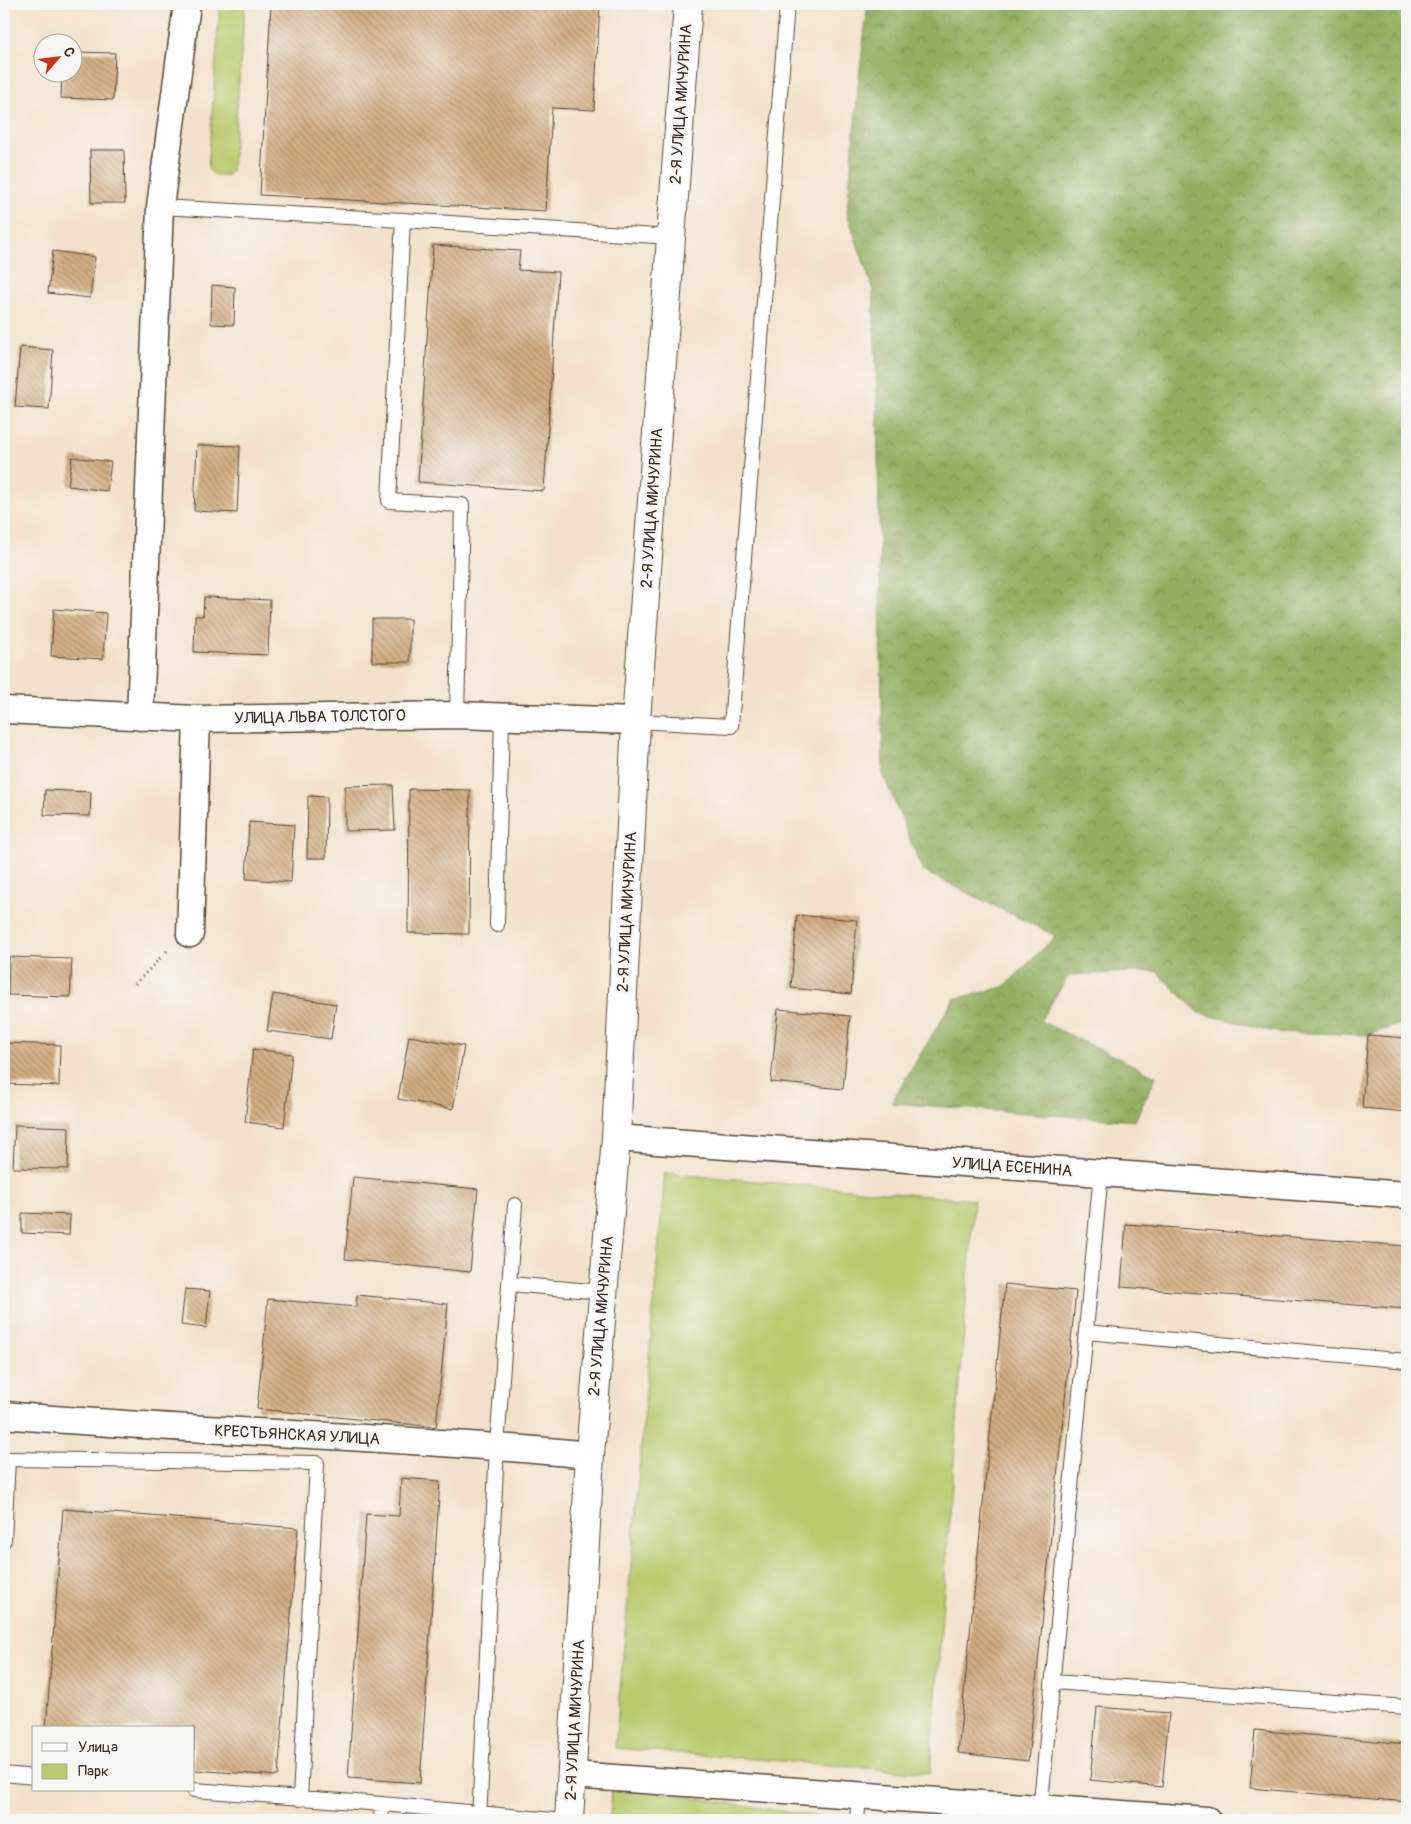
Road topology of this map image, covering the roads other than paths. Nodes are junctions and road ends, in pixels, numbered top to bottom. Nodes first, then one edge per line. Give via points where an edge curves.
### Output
1 (187, 4) edge
2 (688, 4) edge
3 (786, 4) edge
4 (160, 207) junction
5 (403, 220) junction
6 (672, 237) junction
7 (4, 710) edge
8 (457, 715) junction
9 (502, 716) junction
10 (140, 717) junction
11 (197, 719) junction
12 (636, 721) junction
13 (497, 925) dead end
14 (190, 934) road end
15 (616, 1138) junction
16 (1101, 1173) junction
17 (1407, 1195) edge
18 (515, 1205) dead end
19 (509, 1284) junction
20 (603, 1292) junction
21 (1086, 1332) junction
22 (1407, 1361) edge
23 (4, 1415) edge
24 (497, 1446) junction
25 (590, 1455) junction
26 (4, 1540) edge
27 (1052, 1682) junction
28 (1407, 1707) edge
29 (4, 1774) edge
30 (572, 1775) junction
31 (32, 1777) edge
32 (195, 1790) edge
33 (300, 1799) junction
34 (382, 1804) junction
35 (858, 1808) edge
36 (1040, 1814) edge
37 (479, 1817) edge
38 (382, 1820) edge
39 (553, 1820) edge
40 (569, 1820) edge
41 (1201, 1820) edge
42 (1206, 1820) edge

1 - 4 street
2 - 6 main road, 2-Я УЛИЦА МИЧУРИНА
3 - 12 lane via 731,726
4 - 5 lane
4 - 10 street
5 - 6 lane
5 - 8 lane via 389,501 462,505
6 - 12 main road, 2-Я УЛИЦА МИЧУРИНА
7 - 10 street, УЛИЦА ЛЬВА ТОЛСТОГО
8 - 9 street, УЛИЦА ЛЬВА ТОЛСТОГО
8 - 11 street, УЛИЦА ЛЬВА ТОЛСТОГО
9 - 12 street, УЛИЦА ЛЬВА ТОЛСТОГО
9 - 13 lane
10 - 11 street, УЛИЦА ЛЬВА ТОЛСТОГО
11 - 14 street
12 - 15 main road, 2-Я УЛИЦА МИЧУРИНА
15 - 16 street, УЛИЦА ЕСЕНИНА
15 - 20 main road, 2-Я УЛИЦА МИЧУРИНА
16 - 17 street, УЛИЦА ЕСЕНИНА
16 - 21 lane
18 - 19 lane
19 - 20 lane
19 - 24 lane
20 - 25 main road, 2-Я УЛИЦА МИЧУРИНА
21 - 22 lane
21 - 27 lane
23 - 24 street, КРЕСТЬЯНСКАЯ УЛИЦА
24 - 25 street, КРЕСТЬЯНСКАЯ УЛИЦА
24 - 37 lane
25 - 30 main road, 2-Я УЛИЦА МИЧУРИНА
26 - 33 lane via 8,1459 316,1463
27 - 28 lane
27 - 36 lane
29 - 31 lane
30 - 35 street
30 - 40 main road, 2-Я УЛИЦА МИЧУРИНА
32 - 33 lane
33 - 34 lane
34 - 37 lane
34 - 38 lane
35 - 36 street
36 - 41 street
37 - 39 lane
41 - 42 street

